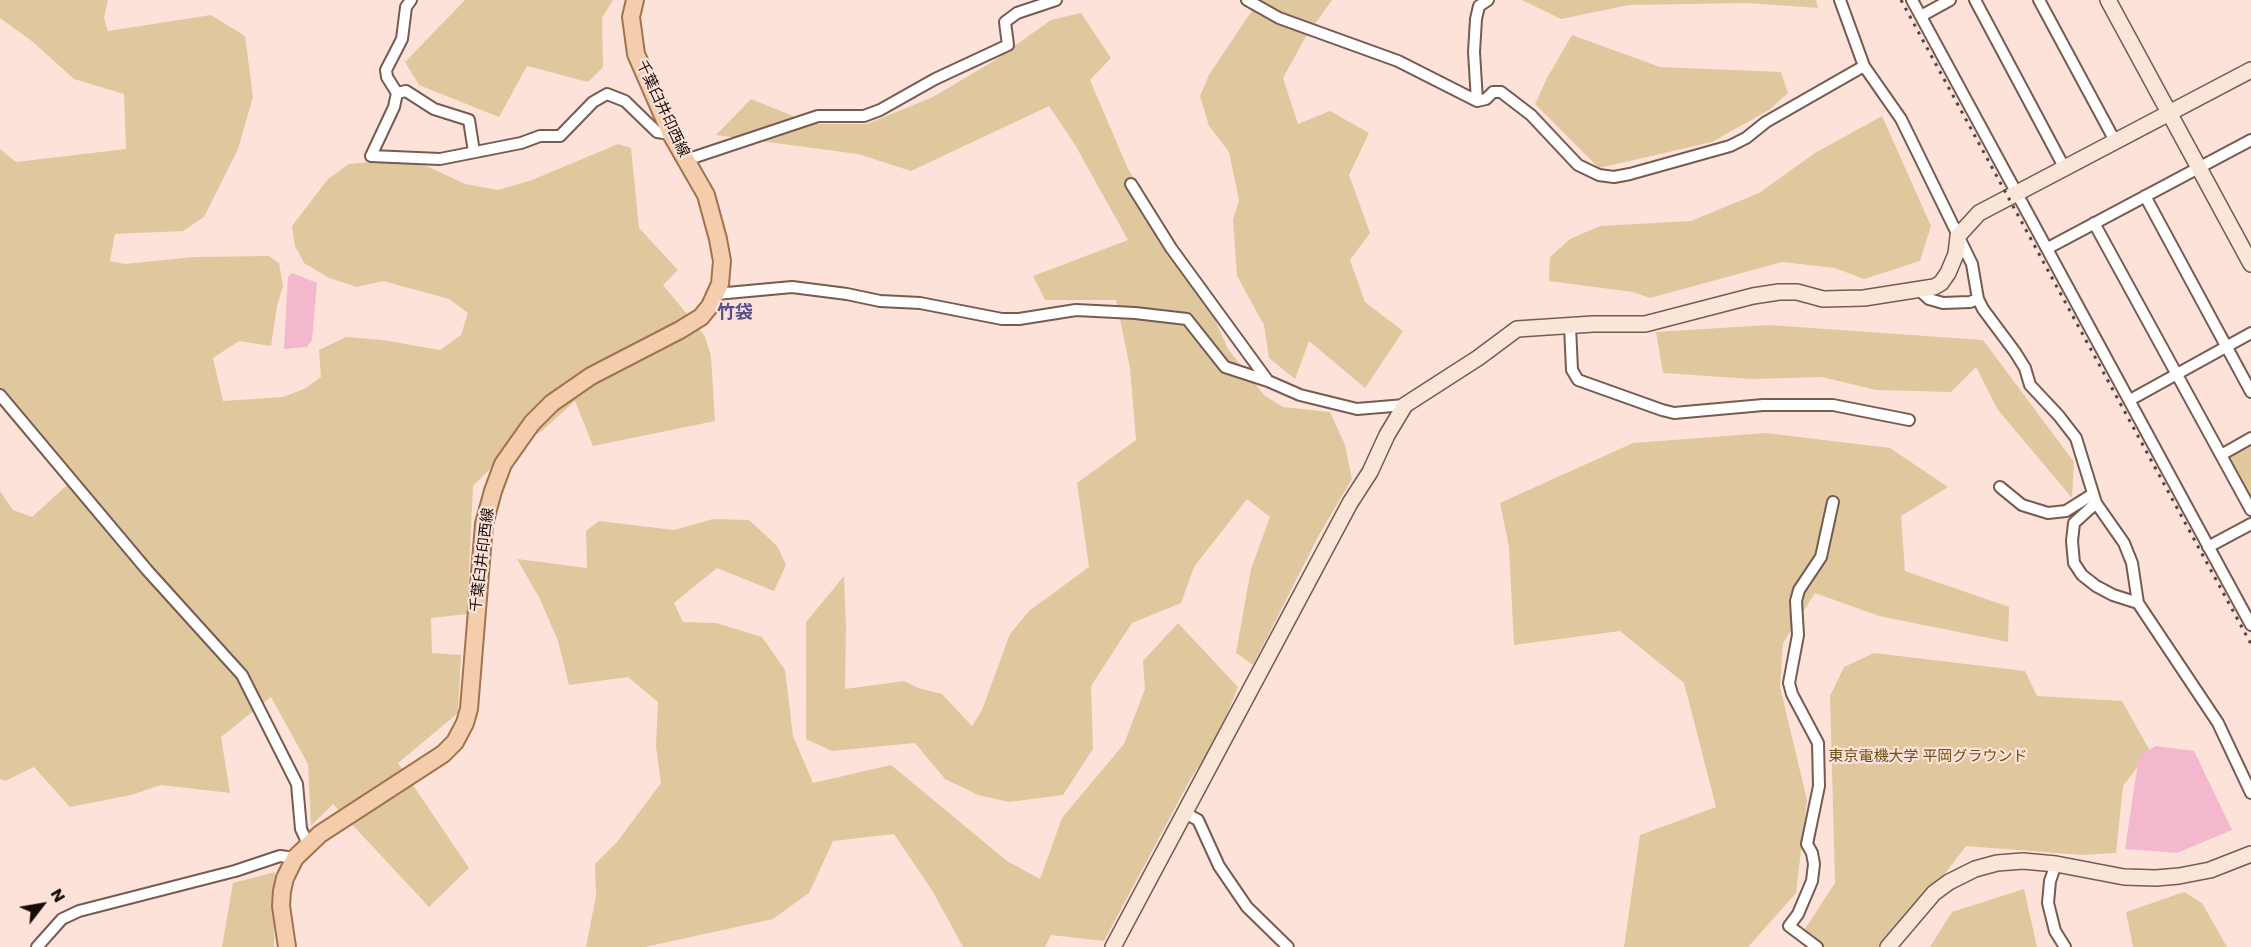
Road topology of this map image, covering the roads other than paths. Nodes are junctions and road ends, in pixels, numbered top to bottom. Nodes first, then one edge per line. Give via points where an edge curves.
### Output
1 (411, 0) edge
2 (635, 0) edge
3 (1056, 0) edge
4 (1247, 0) edge
5 (1488, 0) edge
6 (1840, 0) edge
7 (1912, 0) edge
8 (1950, 0) edge
9 (1975, 0) edge
10 (2040, 0) edge
11 (2109, 0) edge
12 (1921, 16) junction
13 (1864, 66) junction
14 (2251, 70) edge
15 (396, 93) junction
16 (1478, 101) junction
17 (2168, 113) junction
18 (671, 134) junction
19 (2251, 140) edge
20 (2115, 141) junction
21 (474, 152) junction
22 (686, 160) junction
23 (2064, 167) junction
24 (2198, 168) junction
25 (1131, 184) dead end
26 (2017, 193) junction
27 (2145, 196) junction
28 (2094, 223) junction
29 (1958, 236) junction
30 (2048, 248) junction
31 (2251, 264) edge
32 (1920, 291) junction
33 (716, 294) junction
34 (1978, 299) junction
35 (1570, 326) junction
36 (2251, 333) edge
37 (2226, 347) junction
38 (2177, 374) junction
39 (1268, 381) junction
40 (2251, 392) edge
41 (0, 395) edge
42 (2130, 400) junction
43 (1405, 405) junction
44 (1909, 420) dead end
45 (2251, 438) edge
46 (2221, 455) junction
47 (2000, 487) dead end
48 (2094, 498) junction
49 (1833, 502) dead end
50 (2251, 510) edge
51 (2251, 524) edge
52 (2208, 547) junction
53 (2138, 603) junction
54 (2251, 625) edge
55 (2251, 793) edge
56 (1185, 813) junction
57 (308, 844) junction
58 (2251, 854) edge
59 (295, 858) junction
60 (2056, 864) junction
61 (37, 947) edge
62 (286, 947) edge
63 (1113, 947) edge
64 (1288, 947) edge
65 (1817, 947) edge
66 (1888, 947) edge
67 (2065, 947) edge

1 - 15 street via 406,7 402,39 386,70
2 - 18 main road, 千葉臼井印西線 via 631,17 636,54
3 - 22 street via 1017,13 1005,22 1008,45 880,110 864,116 818,116
4 - 16 street via 1279,18 1398,62
5 - 16 street via 1479,6 1476,19
6 - 13 street
7 - 12 street
8 - 12 street
9 - 23 street
10 - 20 street
11 - 17 street
12 - 26 street
13 - 16 street via 1730,146 1614,177 1578,165 1531,115 1501,92
13 - 29 street via 1901,119
14 - 17 street
15 - 21 street via 406,91 434,109 469,120
15 - 21 street via 394,107 371,156 440,159
17 - 20 street
17 - 24 street
18 - 21 street via 657,132 625,101 607,94 593,102 560,136 540,136
18 - 22 main road, 千葉臼井印西線
19 - 24 street
20 - 23 street
22 - 33 main road, 千葉臼井印西線 via 706,195 718,239 722,273
23 - 26 street
24 - 27 street
24 - 31 street
25 - 39 street via 1171,248
26 - 29 street via 1979,213
26 - 30 street
27 - 28 street
27 - 37 street
28 - 30 street
28 - 38 street
29 - 32 street via 1948,273 1941,283
29 - 34 street via 1972,264
30 - 42 street
32 - 34 street via 1943,303
32 - 35 street via 1823,299 1779,292 1645,324
33 - 39 street via 792,287 920,303 1002,319 1076,310 1187,319 1225,367
33 - 57 main road, 千葉臼井印西線 via 701,317 591,376 552,403 532,423 503,464 484,524 469,709 460,734 443,754
34 - 48 street via 2020,360 2030,385 2076,438
35 - 43 street via 1517,329
35 - 44 street via 1572,370 1578,380 1662,411 1833,405
36 - 37 street
37 - 38 street
37 - 40 street
38 - 42 street
38 - 46 street
39 - 43 street via 1300,395 1356,409
41 - 57 street via 147,570 242,675 297,784 302,830
42 - 52 street
43 - 56 street
45 - 46 street
46 - 50 street
47 - 48 street via 2022,505 2048,513 2066,511
48 - 53 street via 2124,543 2132,563
48 - 53 street via 2074,523 2074,563 2082,576 2096,586 2112,596
49 - 65 street via 1821,557 1796,601 1798,635 1789,683 1818,743 1819,786 1808,844 1814,864 1812,881 1789,926
51 - 52 street
52 - 54 street
53 - 55 street via 2218,723
56 - 63 street
56 - 64 street via 1198,820 1219,866 1247,907
57 - 59 main road, 千葉臼井印西線
58 - 60 street via 2210,870 2156,878 2124,877
59 - 61 street via 280,856 235,872 79,911 62,920
59 - 62 main road, 千葉臼井印西線 via 282,891
60 - 66 street via 1997,862 1975,869 1934,893
60 - 67 street via 2048,903 2055,931

